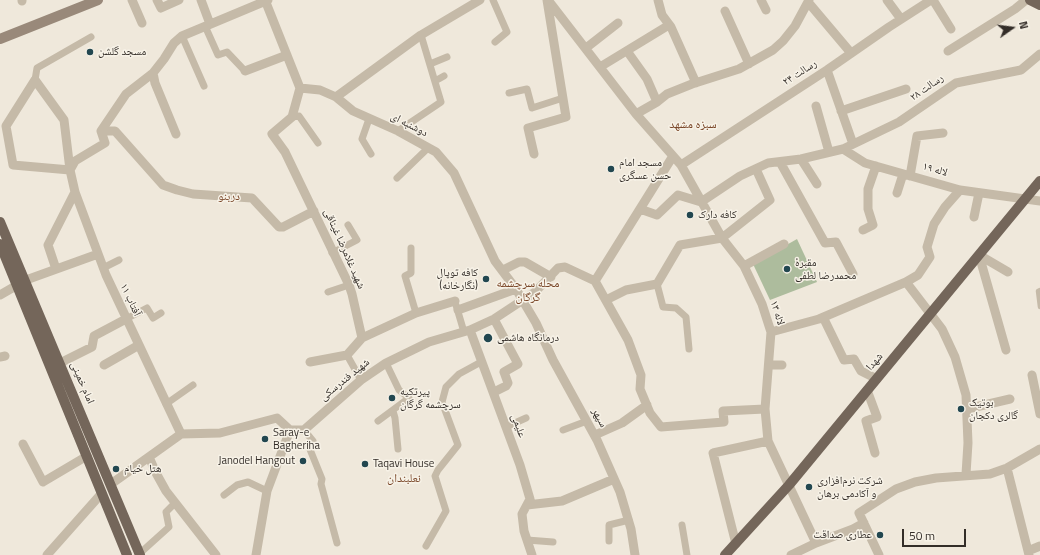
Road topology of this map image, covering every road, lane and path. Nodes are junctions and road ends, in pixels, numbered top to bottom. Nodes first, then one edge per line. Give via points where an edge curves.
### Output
1 (98, 0) edge
2 (132, 0) edge
3 (157, 0) edge
4 (179, 0) edge
5 (201, 0) edge
6 (266, 0) edge
7 (480, 0) edge
8 (493, 0) edge
9 (548, 0) edge
10 (658, 0) edge
11 (761, 0) edge
12 (887, 0) edge
13 (932, 0) edge
14 (1026, 0) edge
15 (1030, 0) edge
16 (808, 1) edge
17 (1040, 5) edge
18 (766, 10) dead end
19 (725, 11) dead end
20 (901, 19) junction
21 (142, 23) dead end
22 (618, 23) dead end
23 (207, 25) junction
24 (669, 25) junction
25 (951, 29) dead end
26 (421, 35) junction
27 (91, 36) dead end
28 (182, 36) junction
29 (0, 40) edge
30 (496, 42) dead end
31 (586, 48) junction
32 (627, 51) junction
33 (948, 51) dead end
34 (851, 53) junction
35 (1040, 54) edge
36 (287, 55) junction
37 (447, 57) dead end
38 (430, 64) junction
39 (749, 64) junction
40 (600, 67) junction
41 (827, 70) junction
42 (245, 71) joint
43 (153, 73) junction
44 (444, 76) dead end
45 (35, 80) junction
46 (435, 81) junction
47 (696, 83) junction
48 (204, 86) dead end
49 (300, 88) junction
50 (906, 88) dead end
51 (509, 93) dead end
52 (336, 97) junction
53 (563, 98) junction
54 (657, 102) junction
55 (816, 106) dead end
56 (841, 110) junction
57 (636, 114) junction
58 (292, 117) junction
59 (369, 119) junction
60 (101, 131) junction
61 (398, 132) junction
62 (943, 133) dead end
63 (176, 134) dead end
64 (318, 143) dead end
65 (853, 144) junction
66 (428, 148) junction
67 (843, 149) junction
68 (828, 152) junction
69 (371, 154) dead end
70 (534, 154) dead end
71 (673, 156) junction
72 (801, 159) junction
73 (780, 162) junction
74 (682, 165) junction
75 (876, 166) junction
76 (756, 169) junction
77 (70, 170) junction
78 (906, 175) junction
79 (397, 178) dead end
80 (1040, 181) edge
81 (817, 184) dead end
82 (960, 190) junction
83 (75, 192) junction
84 (897, 193) dead end
85 (979, 193) junction
86 (1025, 200) junction
87 (1040, 201) edge
88 (701, 202) junction
89 (640, 209) junction
90 (314, 211) junction
91 (974, 217) dead end
92 (0, 222) edge
93 (348, 225) dead end
94 (863, 230) dead end
95 (722, 238) junction
96 (0, 244) edge
97 (784, 244) dead end
98 (411, 248) dead end
99 (332, 253) junction
100 (98, 254) junction
101 (979, 255) junction
102 (118, 260) dead end
103 (744, 266) junction
104 (103, 268) junction
105 (56, 269) junction
106 (503, 270) junction
107 (1008, 272) dead end
108 (853, 274) dead end
109 (551, 277) junction
110 (595, 281) junction
111 (21, 282) junction
112 (906, 282) junction
113 (657, 284) junction
114 (349, 285) junction
115 (516, 290) junction
116 (1040, 290) edge
117 (328, 292) dead end
118 (0, 295) edge
119 (523, 300) junction
120 (606, 300) junction
121 (456, 305) junction
122 (1040, 306) edge
123 (161, 313) dead end
124 (416, 313) junction
125 (930, 315) junction
126 (821, 318) junction
127 (126, 319) junction
128 (494, 319) junction
129 (467, 331) junction
130 (771, 332) junction
131 (362, 338) junction
132 (139, 345) junction
133 (689, 349) dead end
134 (1006, 350) dead end
135 (347, 355) junction
136 (310, 362) dead end
137 (482, 362) junction
138 (60, 363) junction
139 (386, 363) junction
140 (104, 365) dead end
141 (769, 365) junction
142 (782, 365) dead end
143 (1032, 375) dead end
144 (877, 379) junction
145 (361, 380) junction
146 (193, 385) dead end
147 (867, 390) junction
148 (494, 392) junction
149 (1010, 399) dead end
150 (166, 404) junction
151 (647, 405) junction
152 (765, 409) junction
153 (967, 409) junction
154 (393, 411) junction
155 (1040, 414) edge
156 (526, 418) dead end
157 (378, 421) dead end
158 (587, 421) junction
159 (506, 427) junction
160 (290, 430) junction
161 (304, 430) junction
162 (563, 430) dead end
163 (181, 434) junction
164 (595, 435) junction
165 (768, 441) junction
166 (24, 444) dead end
167 (398, 449) dead end
168 (1040, 449) edge
169 (875, 453) dead end
170 (87, 456) junction
171 (149, 457) junction
172 (1007, 468) junction
173 (966, 474) junction
174 (614, 478) junction
175 (111, 484) junction
176 (790, 484) junction
177 (101, 491) junction
178 (267, 491) junction
179 (224, 495) dead end
180 (175, 503) junction
181 (527, 505) junction
182 (628, 520) junction
183 (864, 523) junction
184 (682, 525) dead end
185 (526, 536) junction
186 (609, 541) dead end
187 (553, 542) dead end
188 (337, 543) dead end
189 (816, 543) junction
190 (736, 544) junction
191 (426, 546) dead end
192 (1040, 546) edge
193 (1028, 553) edge
194 (140, 554) edge
195 (47, 555) edge
196 (127, 555) edge
197 (216, 555) edge
198 (256, 555) edge
199 (531, 555) edge
200 (635, 555) edge
201 (687, 555) edge
202 (726, 555) edge
203 (791, 555) edge
204 (879, 555) edge

1 - 29 main road
2 - 21 street
3 - 4 street via 161,8
5 - 23 street
6 - 23 street
6 - 36 street
7 - 26 street
8 - 30 street via 507,32
9 - 31 street, لاله ۱۳
9 - 53 street
10 - 24 street via 662,15
11 - 18 street
12 - 20 street
13 - 20 street, ۲۴ رسالت
13 - 25 street
14 - 33 street
15 - 17 main road
16 - 34 street
16 - 39 street via 796,26 783,41
19 - 39 street
20 - 34 street, ۲۴ رسالت
22 - 31 street
23 - 28 street
23 - 42 street via 218,55 227,52
24 - 32 street
24 - 47 street
26 - 38 street
26 - 52 street
27 - 45 street via 37,68
28 - 43 street
28 - 48 street
31 - 40 street, لاله ۱۳
32 - 40 street
32 - 54 street via 647,79
34 - 41 street, ۲۴ رسالت
35 - 65 street, ۲۸ رسالت via 1021,70 956,83 899,122
36 - 42 street
36 - 49 street
37 - 38 street
38 - 46 street
39 - 47 street
40 - 57 street, لاله ۱۳
41 - 56 street
41 - 74 street, ۲۴ رسالت
43 - 60 street via 126,94
43 - 63 street
44 - 46 street
45 - 77 street, آفتاب ۱۱ via 64,120
45 - 77 street via 6,126 13,166
46 - 61 street via 441,102
47 - 54 street via 667,94
49 - 52 street, دوشنبه ای via 320,90
49 - 58 street
50 - 56 street
51 - 53 street via 527,89 532,108
52 - 59 street, دوشنبه ای via 353,111
53 - 70 street via 566,117 528,128
54 - 57 street
55 - 68 street
56 - 65 street
57 - 71 street, لاله ۱۳
58 - 64 street via 299,116
58 - 90 street, شهید غلامرضا غیناقی via 272,134 285,152
59 - 61 street, دوشنبه ای
59 - 69 street via 362,138
60 - 77 street via 105,143 75,161
60 - 90 street via 115,131 163,185 193,194 252,198 279,227
61 - 66 street, دوشنبه ای
62 - 78 street via 917,136
65 - 67 street, ۲۸ رسالت
66 - 79 street
66 - 106 street, دوشنبه ای via 436,152 454,173 495,261
67 - 68 street, ۲۸ رسالت
67 - 75 street, ۱۹ لاله via 865,163
68 - 72 street, ۲۸ رسالت
71 - 74 street, لاله ۱۳
71 - 89 street
72 - 73 street, ۲۸ رسالت
72 - 81 street
73 - 76 street, ۲۸ رسالت via 768,163
73 - 108 street via 825,243 836,242
74 - 88 street, لاله ۱۳
75 - 78 street, ۱۹ لاله
75 - 94 street via 868,189 868,209 873,225
76 - 88 street via 740,176
76 - 95 street via 770,200
77 - 83 street, آفتاب ۱۱
78 - 82 street, ۱۹ لاله
78 - 84 street
80 - 86 main road, شهدا
82 - 85 street, ۱۹ لاله
82 - 112 street via 934,224 927,247 930,258 918,275
83 - 100 street, آفتاب ۱۱
83 - 105 street via 48,245
85 - 86 street, ۱۹ لاله
85 - 91 street
86 - 87 street, ۱۹ لاله
86 - 101 main road, شهدا
88 - 89 street via 678,195 657,214
88 - 95 street, لاله ۱۳
89 - 110 street
90 - 99 street, شهید غلامرضا غیناقی
92 - 111 main road, امام خمینی
93 - 99 street via 357,240
95 - 103 street, لاله ۱۳
95 - 113 street via 680,245
96 - 111 main road, امام خمینی
97 - 103 street
98 - 124 street via 411,273 405,276
99 - 114 street, شهید غلامرضا غیناقی
100 - 104 street, آفتاب ۱۱
100 - 105 street
101 - 107 street
101 - 125 main road, شهدا
101 - 134 street
102 - 104 street
103 - 130 street, لاله ۱۳ via 762,304
104 - 127 street, آفتاب ۱۱
105 - 111 street
106 - 109 street via 519,262 525,262
106 - 115 street, دوشنبه ای
109 - 110 street, شهید فندرسکی via 558,268 565,267
109 - 119 street, شهید فندرسکی
110 - 120 street
111 - 118 street
111 - 138 main road, امام خمینی
111 - 170 main road, امام خمینی
112 - 125 street
112 - 126 street
113 - 120 street via 626,290
113 - 133 street via 663,306 676,308 686,317
114 - 117 street
114 - 131 street, شهید غلامرضا غیناقی
115 - 119 street, دوشنبه ای
115 - 121 street
116 - 122 lane
119 - 128 street, شهید فندرسکی
119 - 158 street, سپهر
120 - 151 street via 628,340 641,375 640,389
121 - 124 street
121 - 129 street
123 - 127 street via 153,318 147,308
124 - 131 street
125 - 144 main road, شهدا
125 - 153 street via 942,329 955,357 966,395
126 - 130 street
126 - 144 street via 844,360 854,359 861,371
127 - 132 street, آفتاب ۱۱
127 - 138 street via 94,336 92,347
128 - 129 street, شهید فندرسکی
128 - 148 street via 518,364 504,372 508,383
129 - 137 street, علیمی
129 - 139 street, شهید فندرسکی via 429,342
130 - 141 street, لاله ۱۳
131 - 135 street
132 - 140 street
132 - 150 street, آفتاب ۱۱
135 - 136 street
135 - 145 street
137 - 148 street, علیمی
137 - 191 street via 459,374 446,387 442,402 458,445 435,476 446,511
138 - 175 main road, امام خمینی
139 - 145 street, شهید فندرسکی
139 - 154 street via 399,390 410,398
141 - 142 street
141 - 152 street, لاله ۱۳
143 - 155 street
144 - 147 main road, شهدا
145 - 161 street, شهید فندرسکی
146 - 150 street
147 - 169 street via 877,417 866,421
147 - 176 main road, شهدا
148 - 159 street, علیمی
149 - 153 street
150 - 163 street, آفتاب ۱۱
151 - 152 street via 661,427 724,422 723,411
151 - 164 street via 622,423
152 - 165 street, لاله ۱۳
153 - 173 street
154 - 157 street
154 - 167 street
156 - 159 street
158 - 162 street
158 - 164 street, سپهر
159 - 181 street, علیمی via 530,499
160 - 161 street
160 - 163 street via 277,418 220,433
160 - 178 street
161 - 188 street via 314,441 309,447 322,479 321,484
163 - 171 street
164 - 174 street, سپهر
165 - 176 street, لاله ۱۳
165 - 190 street via 713,454
166 - 170 street via 43,482
168 - 172 street
170 - 177 main road, امام خمینی
171 - 175 street
171 - 180 street
172 - 173 street via 990,474
172 - 193 street
173 - 183 street via 915,482 896,489 859,513
174 - 181 street via 562,501
174 - 182 street, سپهر
175 - 177 main road
175 - 194 main road, امام خمینی
176 - 189 street, لاله ۱۳
176 - 190 main road, شهدا
177 - 195 street
177 - 196 main road, امام خمینی
178 - 179 street via 248,482 237,485
178 - 198 street
180 - 194 street via 166,512 169,527
180 - 197 street
181 - 185 street, علیمی via 522,514
182 - 186 street via 609,525
182 - 200 street, سپهر
183 - 189 street
183 - 204 street
184 - 201 street
185 - 187 street
185 - 199 street, علیمی
189 - 203 street
190 - 202 main road, شهدا
192 - 193 street

